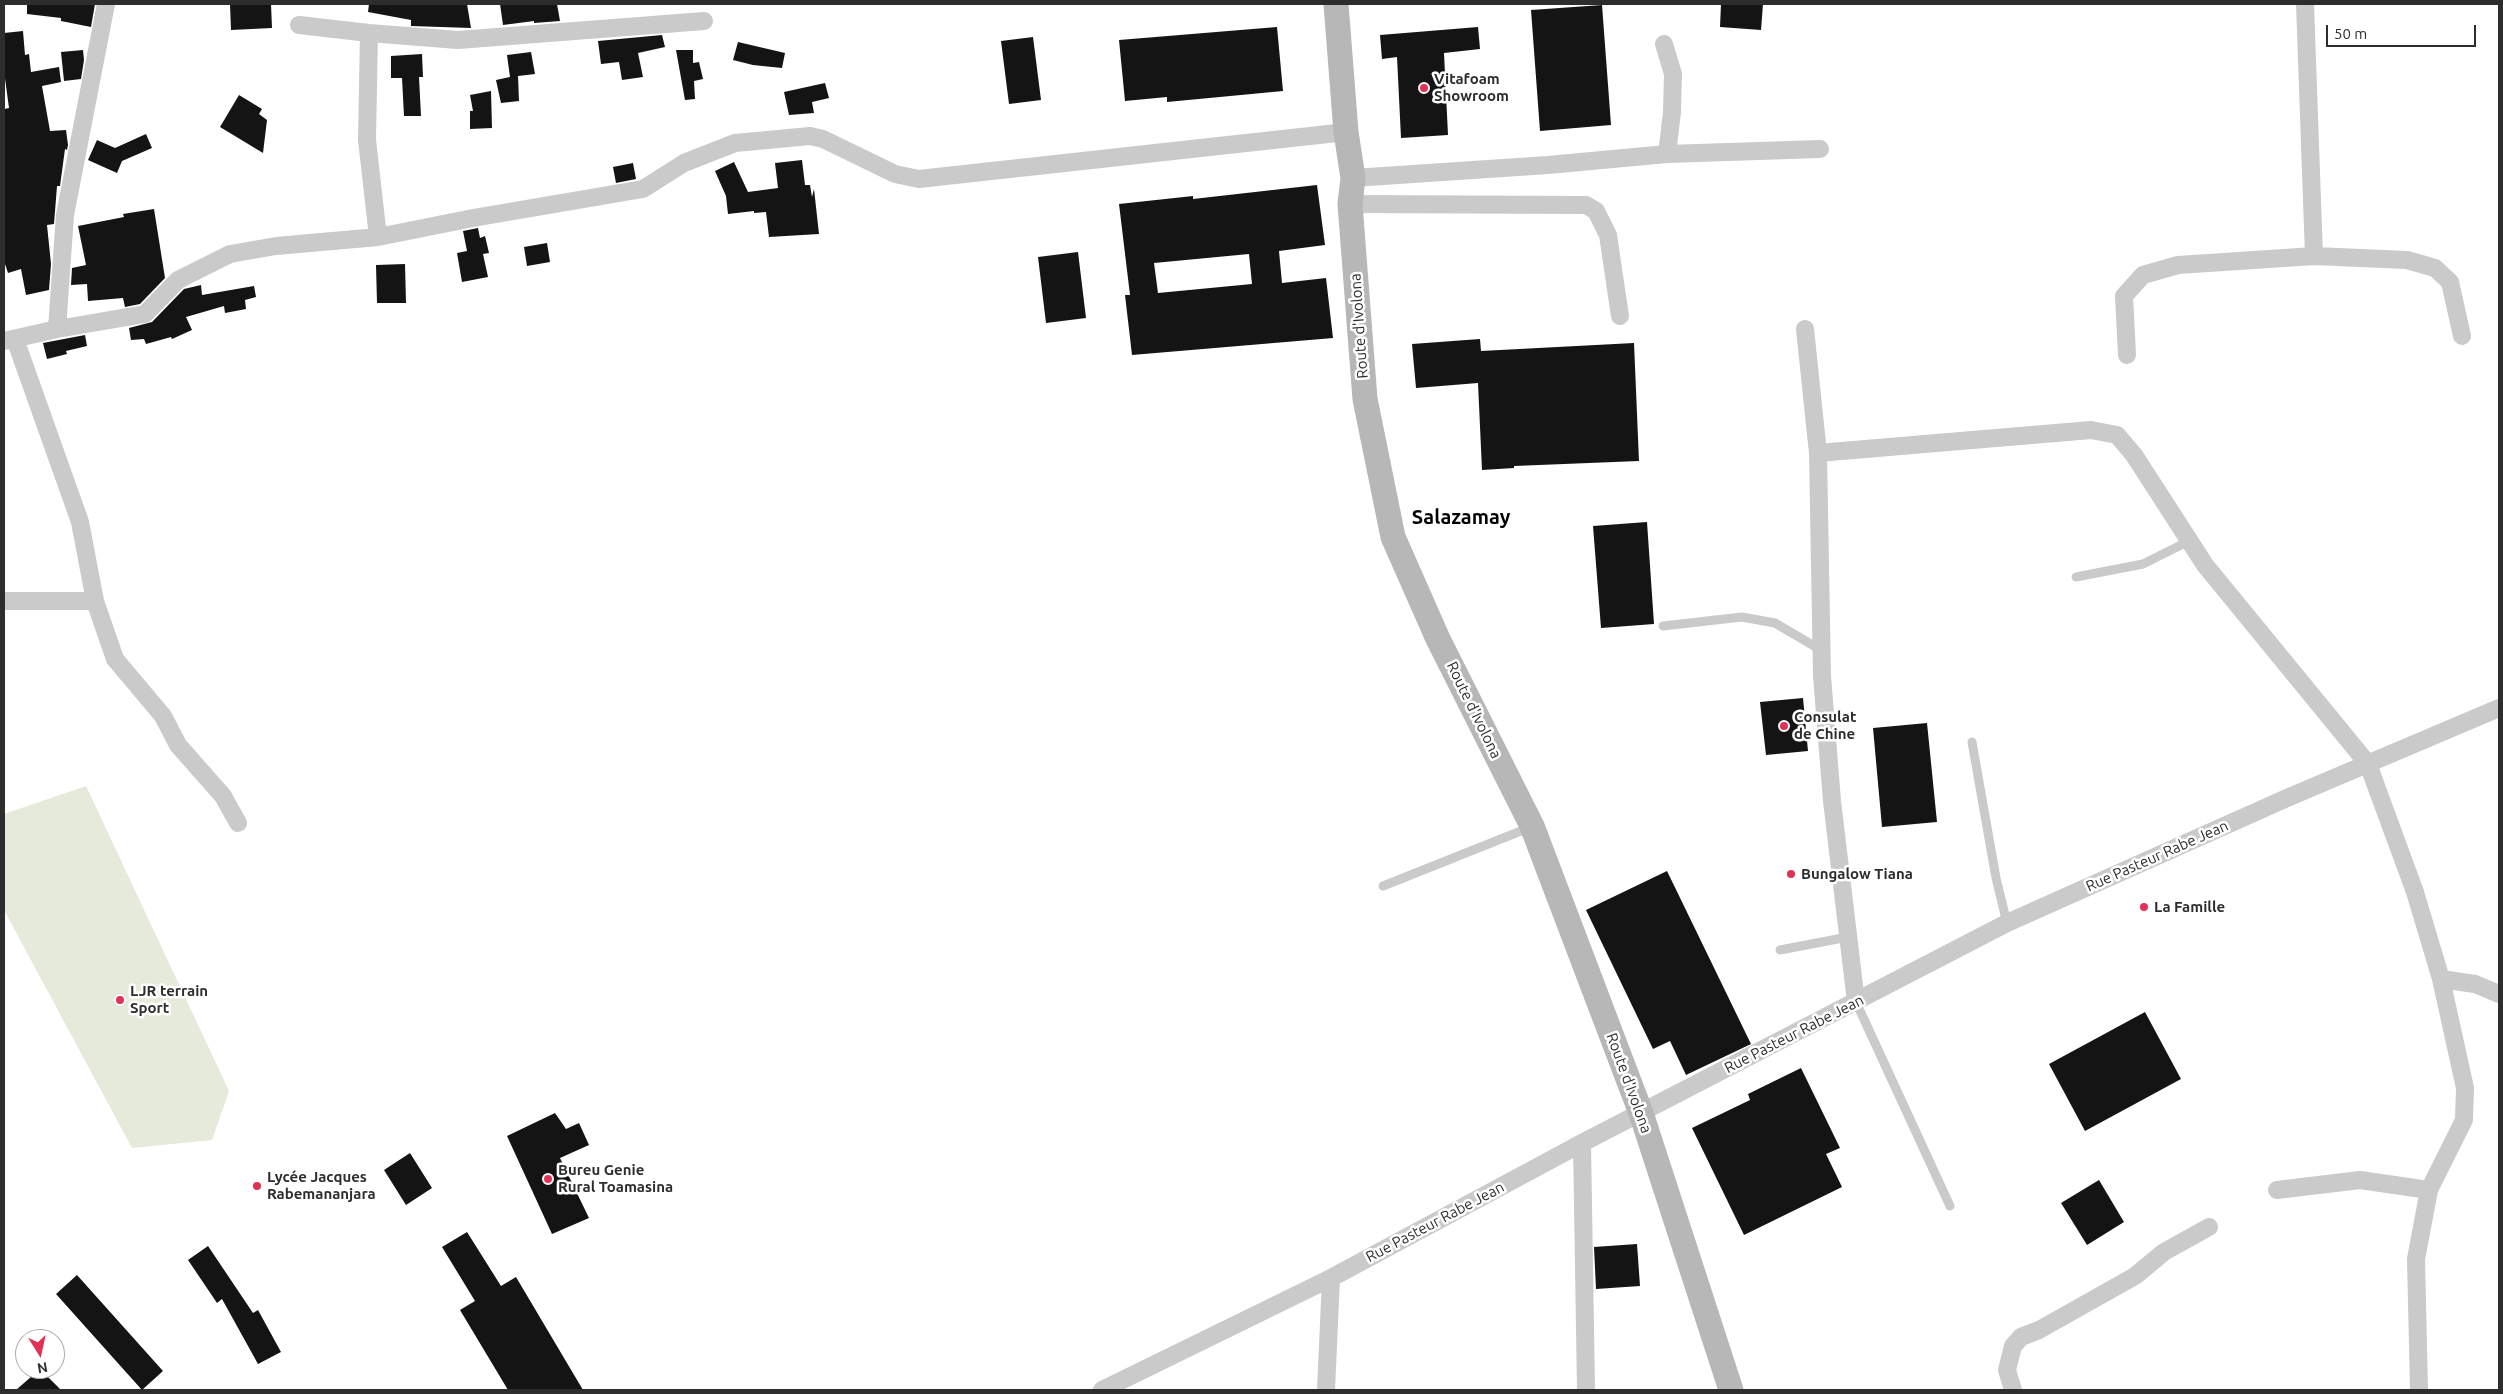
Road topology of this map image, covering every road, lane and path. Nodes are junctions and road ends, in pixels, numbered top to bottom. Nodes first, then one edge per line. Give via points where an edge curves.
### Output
1 (106, 4) edge
2 (1336, 4) edge
3 (2305, 4) edge
4 (704, 21) dead end
5 (299, 25) dead end
6 (370, 33) junction
7 (1664, 44) dead end
8 (1346, 132) junction
9 (1820, 149) dead end
10 (1667, 154) junction
11 (1353, 178) junction
12 (1350, 204) junction
13 (378, 237) junction
14 (2314, 256) junction
15 (1620, 316) dead end
16 (57, 329) junction
17 (1804, 329) dead end
18 (2462, 336) dead end
19 (10, 340) edge
20 (2126, 355) dead end
21 (1818, 453) junction
22 (2189, 541) junction
23 (2076, 577) dead end
24 (4, 601) edge
25 (95, 601) junction
26 (1663, 626) dead end
27 (1821, 650) junction
28 (2499, 708) edge
29 (1972, 742) dead end
30 (2368, 764) junction
31 (238, 823) dead end
32 (1532, 826) junction
33 (1383, 886) dead end
34 (2008, 923) junction
35 (1848, 936) junction
36 (1780, 950) dead end
37 (2441, 979) junction
38 (2499, 994) edge
39 (1856, 1002) junction
40 (1641, 1113) junction
41 (1582, 1144) junction
42 (2277, 1190) dead end
43 (2429, 1190) junction
44 (1950, 1206) dead end
45 (2209, 1227) dead end
46 (1331, 1278) junction
47 (1102, 1390) edge
48 (1326, 1390) edge
49 (1586, 1390) edge
50 (1731, 1390) edge
51 (2013, 1390) edge
52 (2419, 1390) edge

1 - 16 street via 65,215
2 - 8 main road, Route d'Ivolona
3 - 14 street
4 - 6 street via 458,40
5 - 6 street
6 - 13 street via 367,140
7 - 10 street via 1673,74
8 - 11 main road, Route d'Ivolona
8 - 13 street via 919,179 895,174 823,139 810,136 735,143 684,162 644,189
9 - 10 street
10 - 11 street
11 - 12 main road, Route d'Ivolona
12 - 15 street via 1586,206 1596,211 1608,235
12 - 32 main road, Route d'Ivolona via 1365,399 1393,537 1438,639
13 - 16 street via 276,246 230,254 178,280 145,314
14 - 18 street via 2407,260 2436,268 2450,282
14 - 20 street via 2178,265 2143,275 2124,296
16 - 19 street
17 - 21 street
19 - 25 street via 80,522
21 - 22 street via 2092,430 2117,435 2134,455
21 - 27 street
22 - 23 lane via 2143,564
22 - 30 street via 2205,565
24 - 25 street
25 - 31 street via 115,659 163,716 178,745 223,796
26 - 27 lane via 1742,617 1775,623
27 - 35 street via 1832,800
28 - 30 street, Rue Pasteur Rabe Jean
29 - 34 lane via 1996,878
30 - 34 street, Rue Pasteur Rabe Jean
30 - 37 street via 2415,892
32 - 33 lane
32 - 40 main road, Route d'Ivolona
34 - 39 street, Rue Pasteur Rabe Jean
35 - 36 lane
35 - 39 street
37 - 38 street via 2475,984
37 - 43 street via 2464,1088 2464,1120
39 - 40 street, Rue Pasteur Rabe Jean
39 - 44 lane
40 - 41 street, Rue Pasteur Rabe Jean
40 - 50 main road, Route d'Ivolona
41 - 46 street, Rue Pasteur Rabe Jean
41 - 49 street
42 - 43 street via 2360,1180
43 - 52 street via 2416,1259
45 - 51 street via 2164,1252 2135,1276 2021,1337 2013,1346 2007,1370
46 - 47 street, Rue Pasteur Rabe Jean
46 - 48 street

